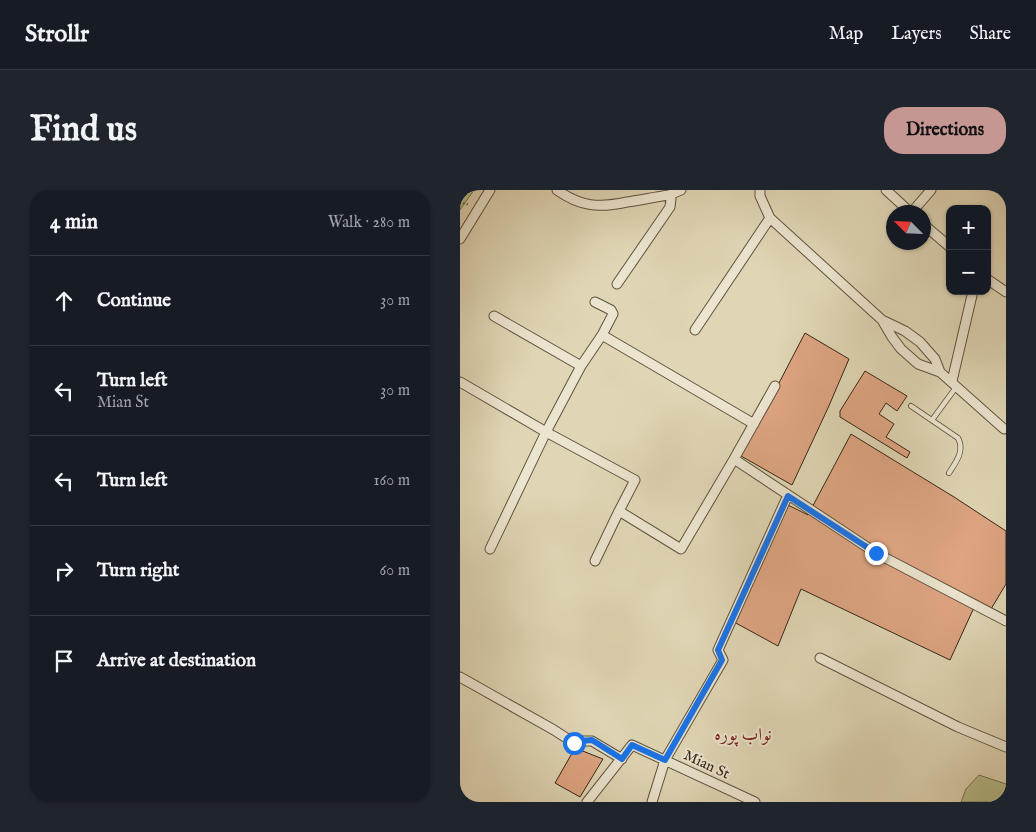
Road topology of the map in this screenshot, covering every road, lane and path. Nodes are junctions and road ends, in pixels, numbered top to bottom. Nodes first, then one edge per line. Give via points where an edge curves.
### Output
1 (490, 190) edge
2 (557, 190) edge
3 (681, 190) edge
4 (760, 190) edge
5 (886, 190) edge
6 (931, 190) edge
7 (669, 194) junction
8 (903, 205) edge
9 (917, 205) edge
10 (770, 218) junction
11 (931, 230) edge
12 (460, 239) edge
13 (946, 243) edge
14 (991, 282) edge
15 (617, 284) dead end
16 (1006, 292) edge
17 (972, 295) edge
18 (595, 302) dead end
19 (494, 316) dead end
20 (882, 320) junction
21 (695, 330) dead end
22 (602, 335) junction
23 (581, 366) junction
24 (940, 372) junction
25 (460, 382) edge
26 (955, 384) junction
27 (775, 386) dead end
28 (911, 406) dead end
29 (932, 420) junction
30 (754, 424) junction
31 (1004, 429) dead end
32 (546, 432) junction
33 (734, 459) junction
34 (949, 473) dead end
35 (788, 496) junction
36 (619, 510) junction
37 (490, 549) dead end
38 (595, 561) dead end
39 (1006, 621) edge
40 (820, 658) dead end
41 (460, 677) edge
42 (1006, 747) edge
43 (622, 759) junction
44 (665, 760) junction
45 (736, 798) edge
46 (587, 802) edge
47 (652, 802) edge
48 (755, 802) edge

1 - 12 street
2 - 7 street via 583,204 595,206
3 - 7 street
4 - 10 street
5 - 8 street
6 - 9 street
7 - 15 street via 670,207
10 - 20 street
10 - 21 street
11 - 13 street
14 - 16 street
17 - 26 street
18 - 22 street via 613,314
19 - 23 street
20 - 24 street via 920,342 935,359
20 - 24 street via 901,350 918,364
22 - 23 street
22 - 30 street
23 - 32 street
24 - 26 street
25 - 32 street
26 - 29 lane
26 - 31 street
27 - 30 street
28 - 29 lane
29 - 34 lane via 958,438 961,444 959,456
30 - 33 street
32 - 36 street via 635,480
32 - 37 street
33 - 35 street
33 - 36 street via 680,549
35 - 39 street via 876,553
35 - 44 street via 718,650 722,660
36 - 38 street
40 - 42 street via 958,727
41 - 43 street via 574,743 592,740
43 - 44 street, Mian St via 632,745
43 - 46 street, Mian St
44 - 45 street, Mian St
44 - 47 street
45 - 48 street, Mian St

